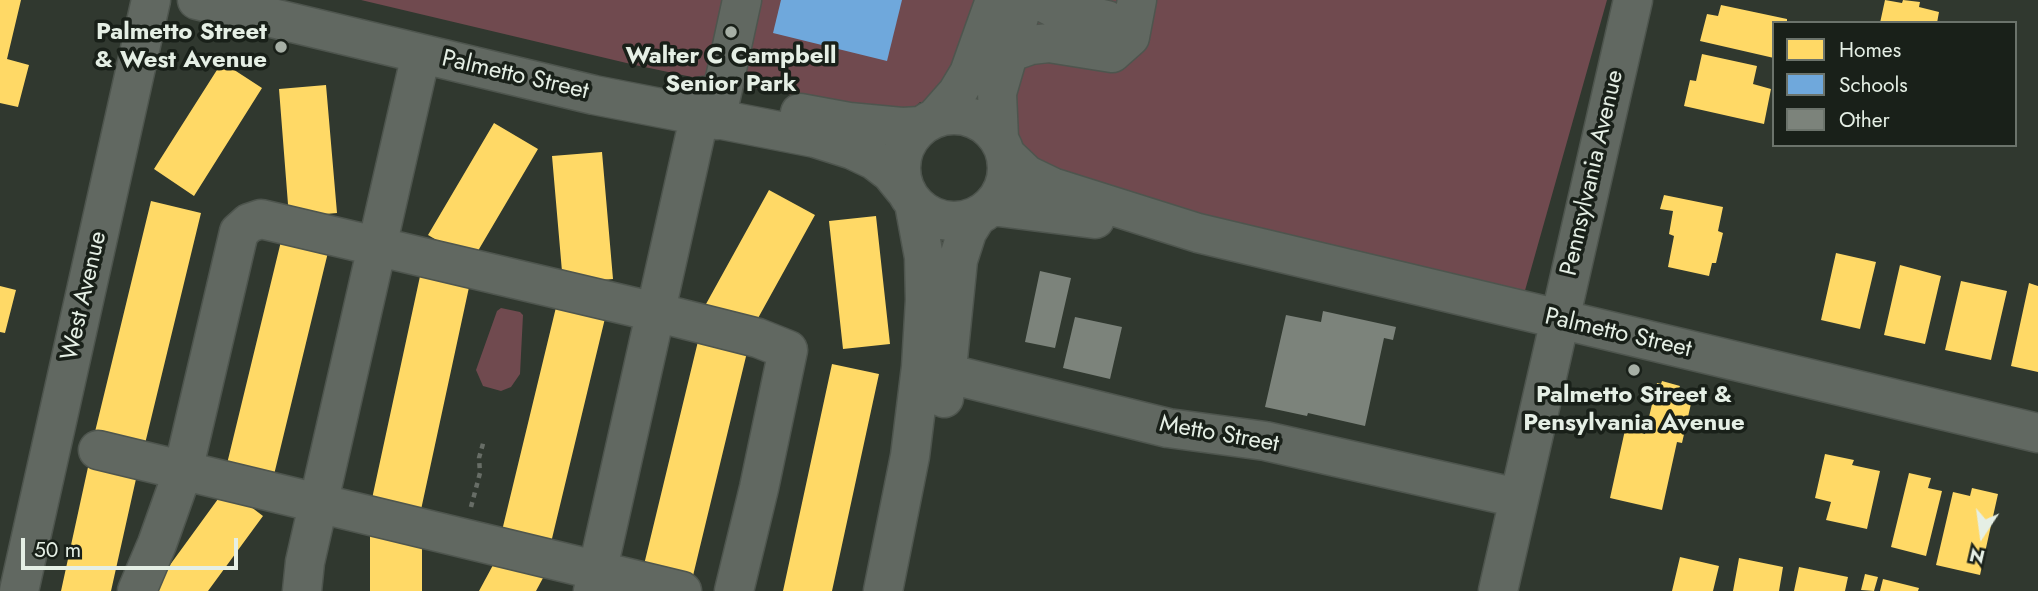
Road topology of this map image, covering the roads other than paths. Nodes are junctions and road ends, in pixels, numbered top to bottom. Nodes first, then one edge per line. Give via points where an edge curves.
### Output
1 (151, 0) edge
2 (197, 0) edge
3 (742, 0) edge
4 (995, 0) edge
5 (1024, 0) edge
6 (1039, 0) edge
7 (1137, 0) edge
8 (1633, 0) edge
9 (312, 9) edge
10 (1129, 37) junction
11 (1008, 53) junction
12 (421, 54) junction
13 (710, 108) junction
14 (927, 122) junction
15 (1003, 147) junction
16 (909, 196) junction
17 (984, 211) junction
18 (1198, 233) junction
19 (378, 247) junction
20 (655, 312) junction
21 (1560, 320) junction
22 (934, 370) junction
23 (2038, 433) edge
24 (98, 450) dead end
25 (183, 471) junction
26 (1518, 498) junction
27 (318, 505) junction
28 (595, 580) edge
29 (19, 591) edge
30 (137, 591) edge
31 (303, 591) edge
32 (682, 591) edge
33 (734, 591) edge
34 (883, 591) edge
35 (909, 591) edge
36 (1498, 591) edge

1 - 29 street, West Avenue
2 - 9 street, Palmetto Street
3 - 13 street
4 - 14 street via 969,73 957,93
5 - 11 street
6 - 10 street via 1056,9 1107,20
7 - 10 street
8 - 21 street, Pennsylvania Avenue
9 - 12 street, Palmetto Street
9 - 13 street, Palmetto Street via 605,75
10 - 11 street via 1112,53 1049,43
11 - 15 street via 997,93
12 - 13 street, Palmetto Street via 594,95
12 - 19 street
13 - 14 street, Palmetto Street via 902,127
13 - 16 street, Palmetto Street via 853,150 891,173
13 - 20 street
14 - 15 street via 953,114 970,116 987,125
14 - 16 street via 908,139 901,155 900,172
15 - 17 street via 1007,174 1002,191
15 - 18 street, Palmetto Street via 1027,175 1052,187
16 - 17 street via 927,214 943,220 961,221
16 - 22 street via 924,257
17 - 18 street, Palmetto Street
17 - 22 street via 967,232 958,260
18 - 21 street, Palmetto Street
19 - 20 street
19 - 25 street via 261,219 239,232
19 - 27 street
20 - 28 street
20 - 33 street via 788,350
21 - 23 street, Palmetto Street
21 - 26 street, Pennsylvania Avenue
22 - 26 street, Metto Street via 1168,428 1265,441
22 - 34 street via 910,456
22 - 35 street via 936,453
24 - 25 street
25 - 27 street
25 - 30 street
26 - 36 street, Pennsylvania Avenue
27 - 28 street
27 - 31 street
28 - 32 street

